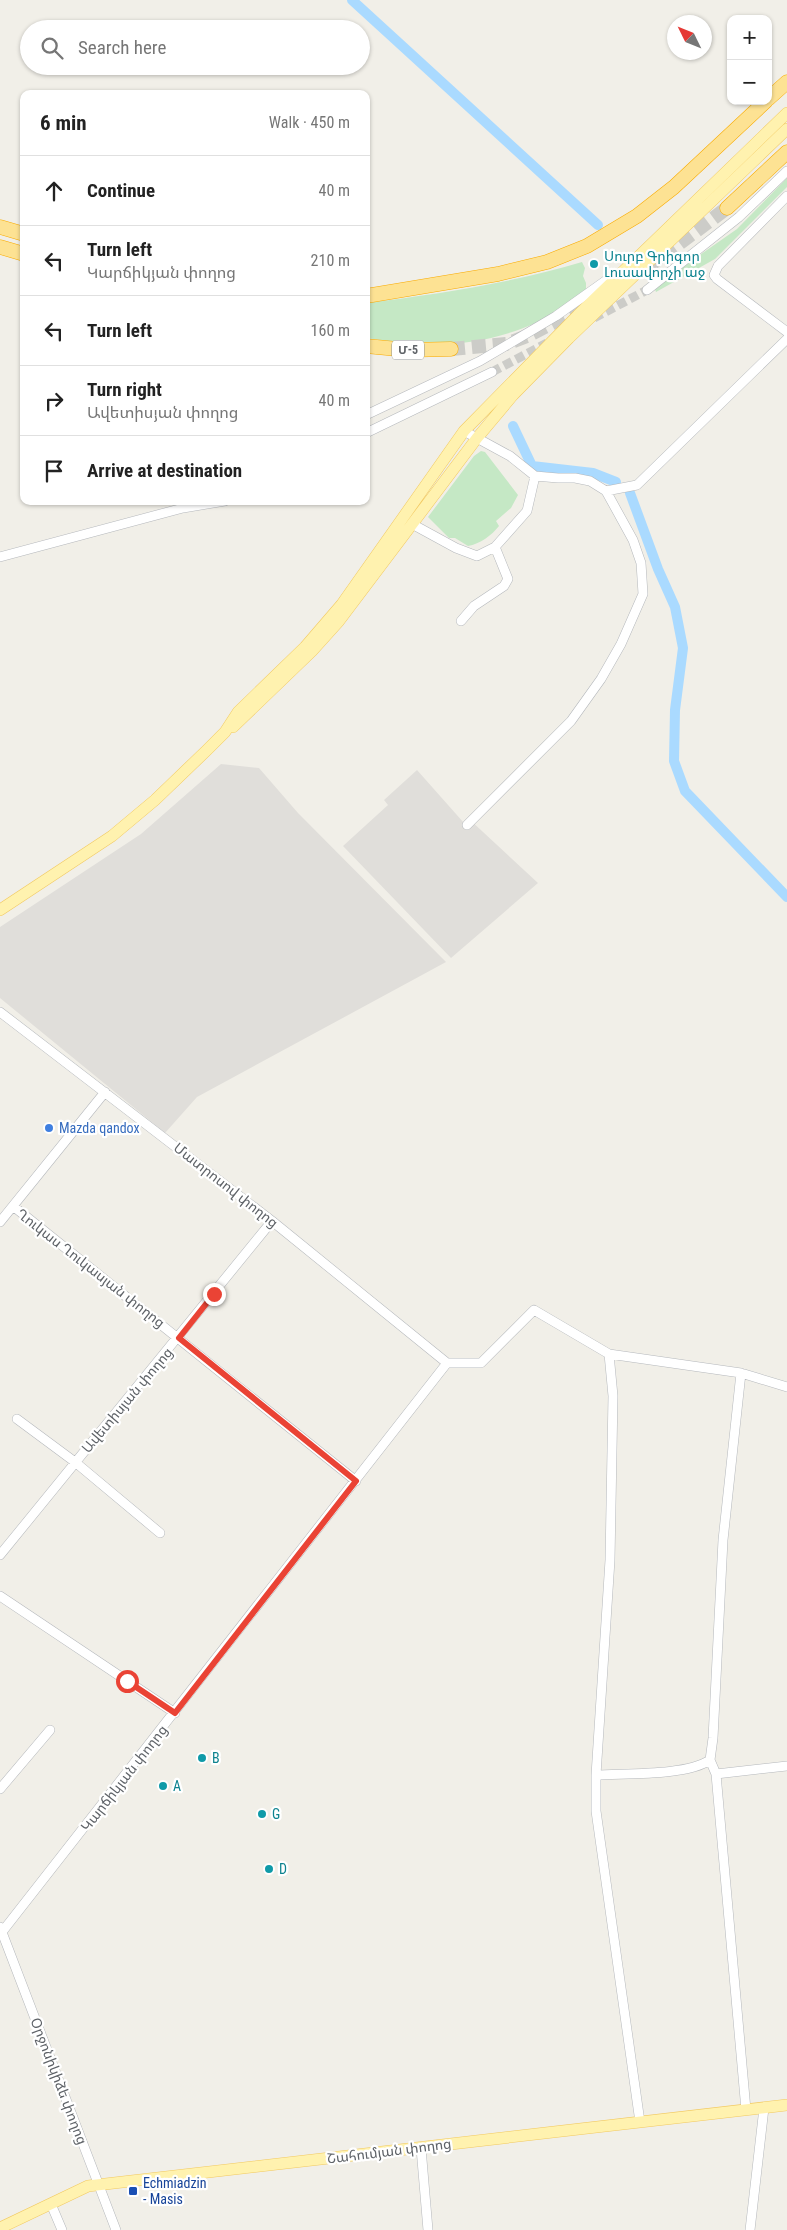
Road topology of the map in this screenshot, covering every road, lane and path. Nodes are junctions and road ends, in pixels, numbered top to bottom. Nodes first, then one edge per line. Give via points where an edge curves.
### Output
1 (787, 82) edge
2 (772, 96) edge
3 (762, 105) edge
4 (787, 112) edge
5 (787, 129) edge
6 (787, 152) edge
7 (787, 171) edge
8 (787, 196) edge
9 (727, 208) tunnel mouth
10 (0, 226) edge
11 (20, 233) edge
12 (0, 247) edge
13 (20, 253) edge
14 (631, 262) junction
15 (647, 290) tunnel mouth
16 (370, 295) edge
17 (787, 332) edge
18 (787, 339) edge
19 (370, 346) edge
20 (450, 349) tunnel mouth
21 (492, 372) tunnel mouth
22 (370, 413) edge
23 (370, 431) edge
24 (464, 431) junction
25 (477, 438) junction
26 (535, 476) junction
27 (606, 491) junction
28 (186, 505) edge
29 (200, 505) edge
30 (182, 508) junction
31 (412, 524) junction
32 (495, 546) junction
33 (0, 557) edge
34 (461, 621) dead end
35 (225, 732) junction
36 (467, 825) dead end
37 (0, 910) edge
38 (0, 1012) edge
39 (105, 1092) junction
40 (13, 1206) junction
41 (272, 1221) junction
42 (0, 1222) edge
43 (179, 1338) junction
44 (609, 1354) junction
45 (447, 1363) junction
46 (742, 1373) junction
47 (787, 1387) edge
48 (17, 1419) dead end
49 (76, 1462) junction
50 (356, 1481) junction
51 (160, 1533) dead end
52 (0, 1555) edge
53 (0, 1596) edge
54 (175, 1713) junction
55 (50, 1730) dead end
56 (710, 1760) junction
57 (787, 1766) edge
58 (716, 1774) junction
59 (596, 1775) junction
60 (0, 1789) edge
61 (1, 1930) edge
62 (787, 2105) edge
63 (764, 2108) junction
64 (746, 2110) junction
65 (640, 2122) junction
66 (421, 2148) junction
67 (98, 2185) junction
68 (51, 2204) junction
69 (0, 2228) edge
70 (62, 2230) edge
71 (116, 2230) edge
72 (428, 2230) edge
73 (750, 2230) edge

1 - 2 highway
3 - 16 highway via 674,188 637,216 587,246 547,262 498,274
4 - 14 main road
5 - 25 main road via 569,338 513,395
6 - 9 highway
7 - 15 street via 739,217
8 - 17 street via 718,266 714,275
10 - 11 highway
12 - 13 highway
14 - 22 street via 556,316 488,356
14 - 24 main road
18 - 27 street via 637,485
19 - 20 highway, Մ-5
21 - 23 street
24 - 25 street
24 - 35 main road via 342,604 305,647 238,712
25 - 26 street via 510,456
25 - 31 main road
26 - 27 street via 590,481
26 - 32 street via 527,511
27 - 36 street via 641,563 643,594 601,679 571,721
28 - 30 street
29 - 30 street
30 - 33 street
31 - 32 street via 478,556
31 - 35 main road via 312,651 240,722
32 - 34 street via 508,580 474,606
35 - 37 main road via 155,800 112,836
38 - 39 street, Մատրոսով փողոց
39 - 40 street
39 - 41 street, Մատրոսով փողոց
40 - 42 street
40 - 43 street, Ղուկաս Ղուկասյան փողոց
41 - 43 street, Ավետիսյան փողոց
41 - 45 street, Մատրոսով փողոց
43 - 49 street, Ավետիսյան փողոց
43 - 50 street, Ղուկաս Ղուկասյան փողոց
44 - 45 street via 534,1310 481,1363
44 - 46 street
44 - 59 street via 613,1396 610,1560
45 - 50 street, Կարճիկյան փողոց
46 - 47 street
46 - 56 street via 723,1540
48 - 49 street
49 - 51 street
49 - 52 street, Ավետիսյան փողոց
50 - 54 street, Կարճիկյան փողոց
53 - 54 street
54 - 61 street, Կարճիկյան փողոց
55 - 60 street
56 - 58 street
56 - 59 street via 701,1766 665,1771
57 - 58 street
58 - 64 street
59 - 65 street via 596,1811
61 - 67 street, Օրջոնիկիձե փողոց
62 - 63 main road, Շահումյան փողոց
63 - 64 main road, Շահումյան փողոց
63 - 73 street
64 - 65 main road, Շահումյան փողոց
65 - 66 main road, Շահումյան փողոց
66 - 67 main road, Շահումյան փողոց
66 - 72 street
67 - 68 main road, Շահումյան փողոց via 88,2186
67 - 71 street, Օրջոնիկիձե փողոց
68 - 69 main road, Շահումյան փողոց
68 - 70 street

